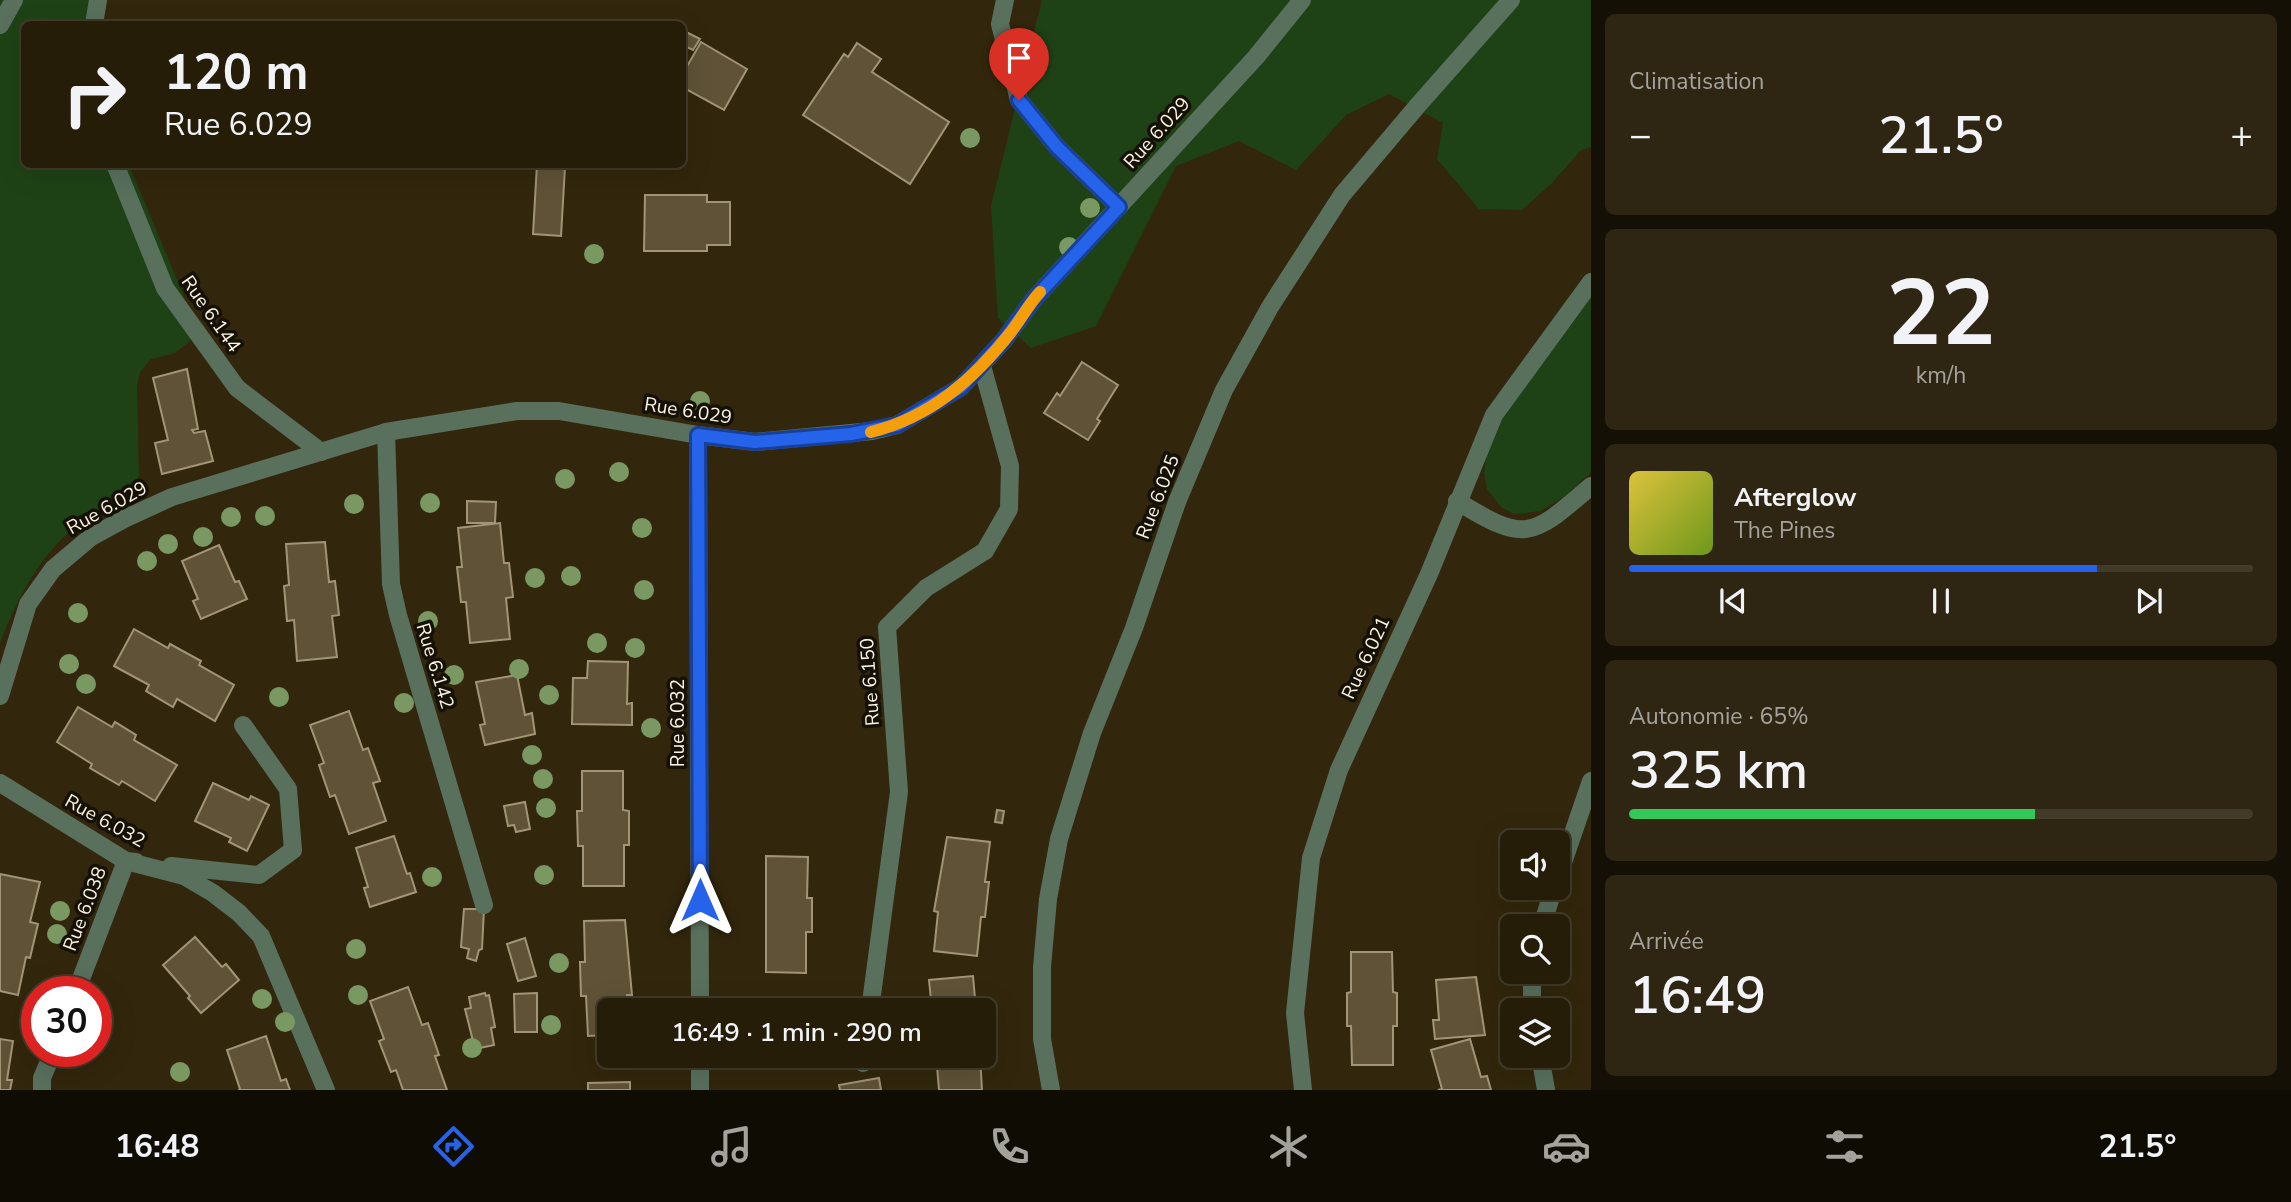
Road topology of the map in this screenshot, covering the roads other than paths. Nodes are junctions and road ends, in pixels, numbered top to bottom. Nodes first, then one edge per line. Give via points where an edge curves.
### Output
1 (14, 0) edge
2 (98, 0) edge
3 (1005, 0) edge
4 (1302, 0) edge
5 (1511, 0) edge
6 (94, 21) edge
7 (0, 25) edge
8 (117, 168) edge
9 (1119, 207) junction
10 (1591, 282) edge
11 (982, 366) junction
12 (386, 432) junction
13 (698, 435) junction
14 (321, 452) junction
15 (1591, 485) edge
16 (1457, 501) junction
17 (0, 696) edge
18 (243, 725) dead end
19 (1591, 781) edge
20 (0, 783) edge
21 (1570, 842) edge
22 (126, 861) junction
23 (484, 905) dead end
24 (82, 976) edge
25 (700, 998) edge
26 (872, 998) edge
27 (46, 1067) edge
28 (700, 1068) edge
29 (1542, 1068) edge
30 (43, 1090) edge
31 (326, 1090) edge
32 (700, 1090) edge
33 (1051, 1090) edge
34 (1303, 1090) edge
35 (1546, 1090) edge

1 - 7 street
2 - 6 street
3 - 9 street via 1000,24 1019,100 1057,147
4 - 9 street, Rue 6.029
5 - 33 street, Rue 6.025 via 1342,195 1270,307 1224,390 1177,502 1092,733 1059,839 1042,967 1042,1039
8 - 14 street, Rue 6.144 via 165,288 237,388
9 - 11 street, Rue 6.029 via 1034,299
10 - 16 street, Rue 6.021 via 1494,415
11 - 13 street, Rue 6.029 via 961,387 929,407 897,425 872,432 755,442
11 - 26 street, Rue 6.150 via 1010,466 1009,509 985,551 926,588 887,627 899,792
12 - 13 street, Rue 6.029 via 517,411 559,411
12 - 14 street, Rue 6.029
12 - 23 street, Rue 6.142 via 391,584
13 - 25 street, Rue 6.032
14 - 17 street, Rue 6.029 via 172,497 82,544 53,569 28,604
15 - 16 street via 1559,515 1524,530 1491,522
16 - 34 street, Rue 6.021 via 1429,574 1339,770 1311,858 1295,1013
18 - 22 street, Rue 6.038 via 288,789 293,850 259,874
19 - 21 street
20 - 22 street, Rue 6.032
22 - 24 street, Rue 6.038
22 - 31 street, Rue 6.032 via 184,876 222,899 261,936
27 - 30 street
28 - 32 street
29 - 35 street

